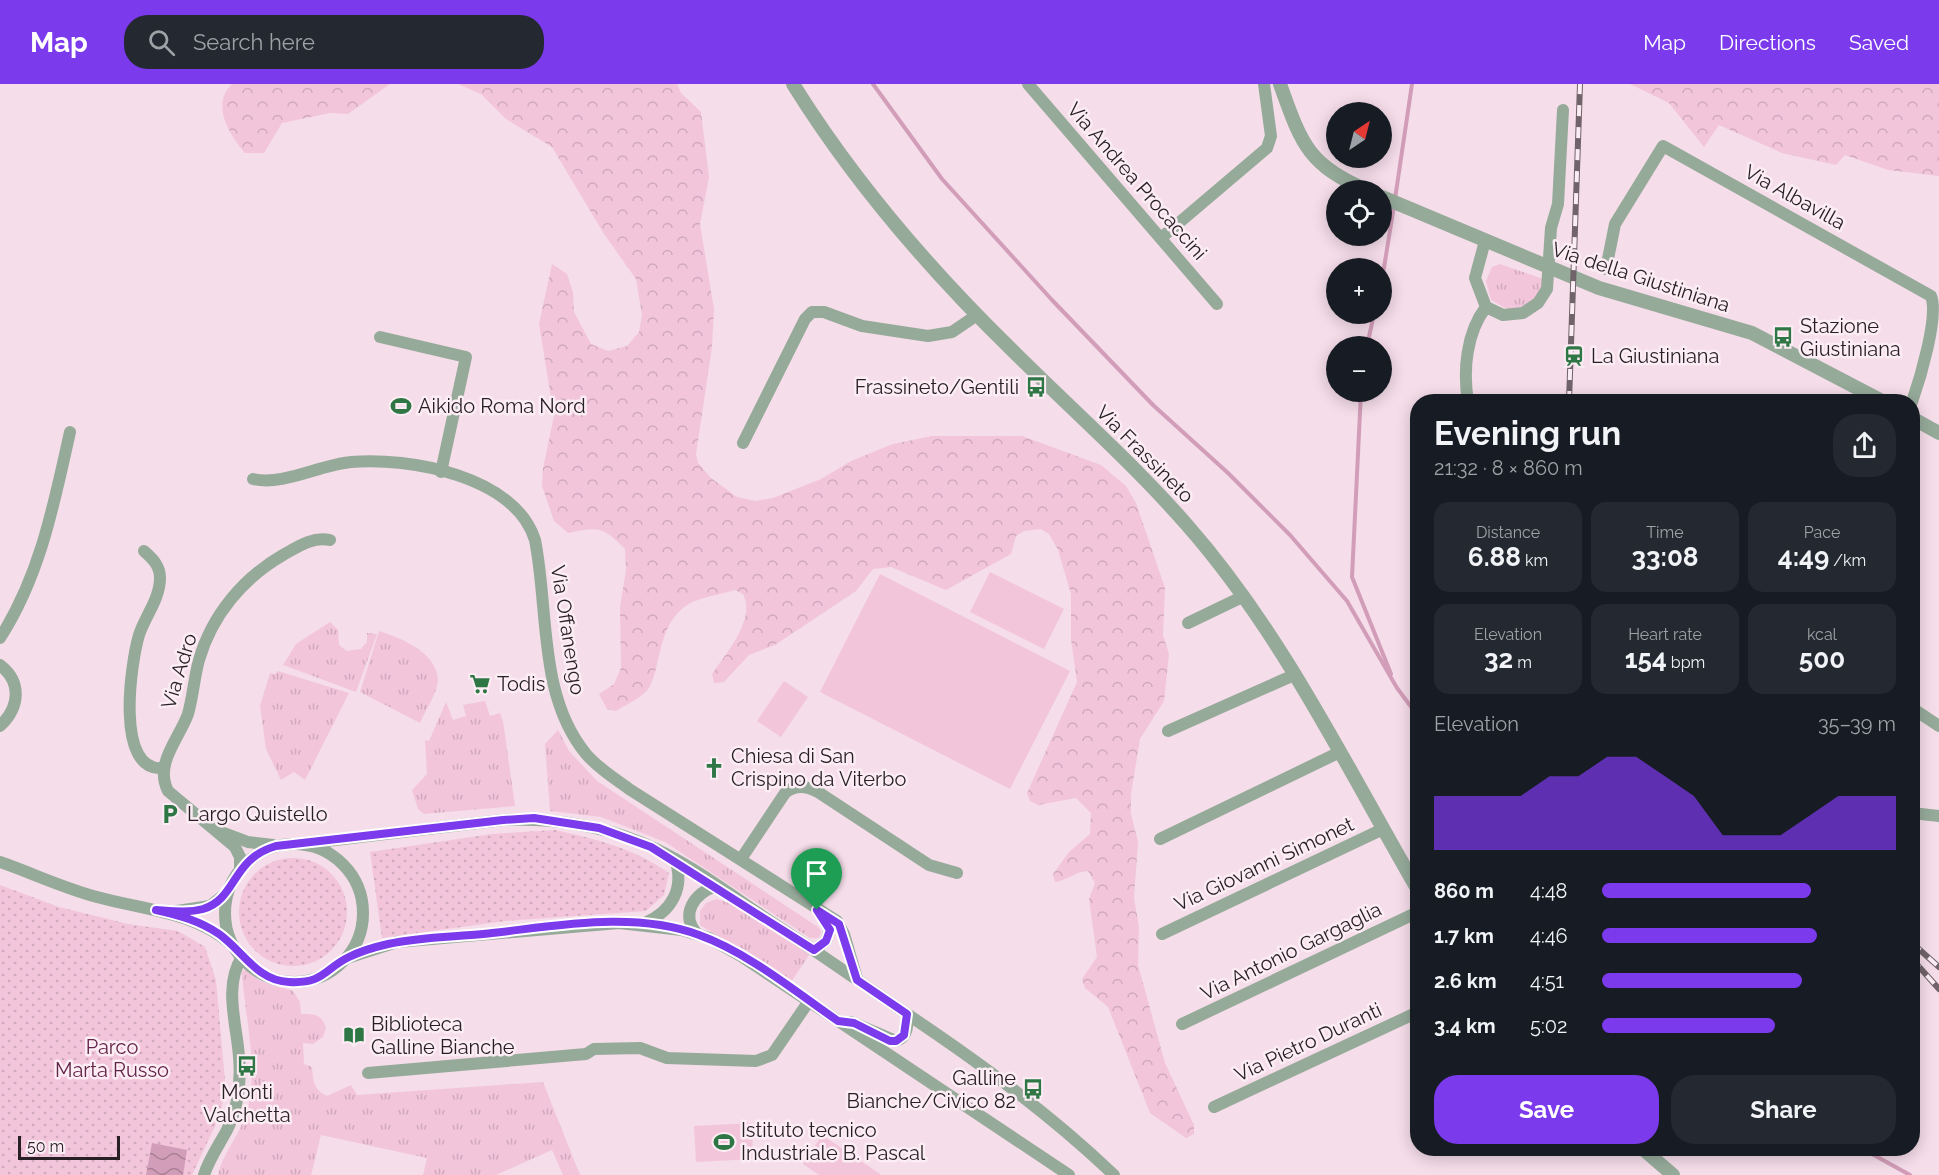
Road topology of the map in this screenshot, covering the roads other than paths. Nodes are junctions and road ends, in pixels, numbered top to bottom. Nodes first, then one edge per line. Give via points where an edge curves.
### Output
1 (793, 84) edge
2 (1028, 84) edge
3 (1264, 84) edge
4 (1280, 84) edge
5 (1563, 110) dead end
6 (1344, 180) edge
7 (1392, 201) edge
8 (1161, 238) junction
9 (1485, 241) junction
10 (1606, 269) dead end
11 (1217, 304) dead end
12 (1486, 307) junction
13 (976, 315) junction
14 (380, 337) dead end
15 (1466, 394) edge
16 (1869, 394) edge
17 (1915, 394) edge
18 (1920, 422) edge
19 (70, 432) dead end
20 (1939, 433) edge
21 (743, 443) dead end
22 (441, 472) junction
23 (253, 479) dead end
24 (330, 540) dead end
25 (144, 551) dead end
26 (1242, 597) junction
27 (1188, 623) dead end
28 (0, 638) edge
29 (0, 665) edge
30 (1294, 675) junction
31 (1920, 713) edge
32 (0, 726) edge
33 (1939, 726) edge
34 (1168, 731) dead end
35 (1340, 752) junction
36 (164, 768) junction
37 (1920, 814) edge
38 (1939, 816) edge
39 (209, 825) junction
40 (1383, 829) junction
41 (1160, 839) dead end
42 (301, 844) junction
43 (282, 845) junction
44 (675, 859) junction
45 (741, 859) junction
46 (0, 862) edge
47 (240, 869) junction
48 (957, 873) dead end
49 (1410, 876) edge
50 (716, 886) junction
51 (229, 891) junction
52 (156, 910) junction
53 (817, 910) junction
54 (1410, 916) edge
55 (644, 924) junction
56 (698, 934) junction
57 (1162, 934) dead end
58 (232, 945) junction
59 (814, 950) junction
60 (242, 957) junction
61 (346, 958) junction
62 (857, 980) junction
63 (809, 1001) junction
64 (907, 1014) junction
65 (1410, 1016) edge
66 (838, 1021) junction
67 (1182, 1024) dead end
68 (368, 1073) dead end
69 (1214, 1107) dead end
70 (1650, 1156) edge
71 (204, 1175) edge
72 (1069, 1175) edge
73 (1114, 1175) edge
74 (1672, 1175) edge

1 - 13 street, Via Frassineto via 894,224
2 - 8 street, Via Andrea Procaccini
3 - 8 street via 1270,132 1267,148
4 - 6 street via 1306,148
5 - 12 street via 1558,204 1551,228 1547,289 1538,303 1523,313 1503,315
7 - 9 street, Via della Giustiniana
8 - 11 street, Via Andrea Procaccini
9 - 12 street via 1475,278
9 - 16 street, Via della Giustiniana via 1599,288 1758,336
10 - 17 street, Via Albavilla via 1615,224 1663,146 1932,296 1938,314
12 - 15 street via 1476,322 1467,360
13 - 21 street via 952,332 928,336 862,326 820,311 809,314
13 - 26 street, Via Frassineto via 1168,504
14 - 22 street via 466,357
18 - 20 street
19 - 28 street via 33,574
22 - 23 street, Via Offanengo via 390,463 352,462 268,483
22 - 45 street, Via Offanengo via 498,493 516,507 530,528 537,551 556,693 580,746 610,776
24 - 36 street, Via Adro via 314,540 278,558 244,584 226,605 203,648 187,716
25 - 36 street via 156,564 159,582 135,654 132,737 135,753 142,761 154,768
26 - 27 street
26 - 30 street, Via Frassineto
29 - 32 street via 13,679 17,695 12,712
30 - 34 street
30 - 35 street, Via Frassineto
31 - 33 street
35 - 40 street, Via Frassineto
35 - 41 street
36 - 39 street via 168,791
37 - 38 street
39 - 43 street via 248,842
39 - 47 street via 237,850
40 - 49 street, Via Frassineto
40 - 57 street, Via Giovanni Simonet
42 - 43 street
42 - 44 street via 534,818 616,833
42 - 61 street via 334,857 356,884 363,919 357,942
43 - 47 street via 259,853
44 - 50 street
44 - 55 street via 678,884 672,904
45 - 48 street via 785,794 803,787 818,792 928,866
45 - 53 street, Via Offanengo
46 - 52 street via 96,897
47 - 51 street
50 - 56 street via 702,892 691,906 689,922
50 - 59 street
51 - 52 street via 203,909
51 - 58 street via 224,918
52 - 58 street via 200,923
53 - 59 street via 830,930 826,941
53 - 62 street, Via Offanengo via 839,924
54 - 67 street, Via Antonio Gargaglia
55 - 56 street
55 - 61 street via 605,923 405,941
56 - 63 street via 741,956
58 - 60 street
59 - 62 street
60 - 61 street via 265,975 290,982 321,977
60 - 71 street via 233,985 240,1059 238,1095 228,1128
62 - 64 street
63 - 66 street
63 - 68 street via 772,1055 756,1061 667,1058 640,1048 594,1049 586,1054
64 - 66 street via 906,1032 896,1041 854,1023
64 - 73 street via 1012,1087
65 - 69 street, Via Pietro Duranti
66 - 72 street
70 - 74 street

